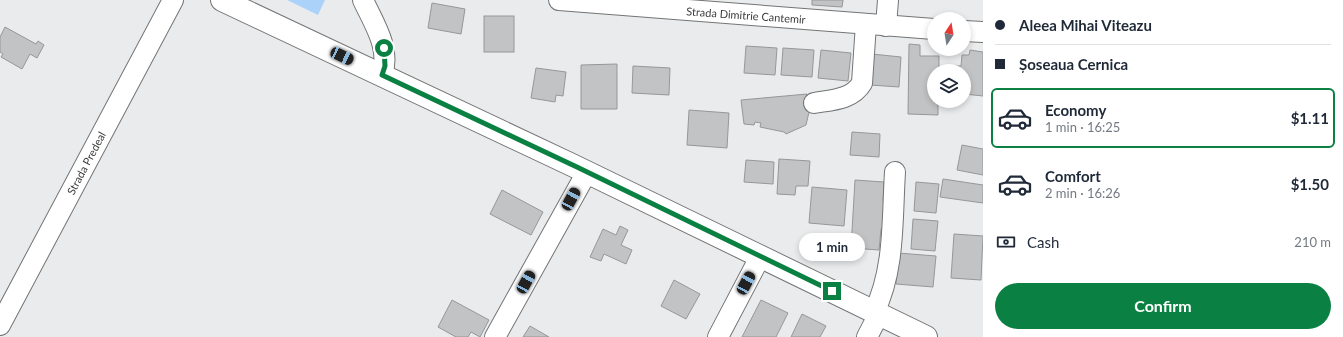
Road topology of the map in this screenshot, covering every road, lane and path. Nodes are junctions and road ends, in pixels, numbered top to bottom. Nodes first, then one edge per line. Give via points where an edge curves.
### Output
1 (173, 0) edge
2 (222, 0) edge
3 (363, 0) edge
4 (559, 0) edge
5 (888, 0) edge
6 (748, 8) edge
7 (866, 24) junction
8 (886, 26) junction
9 (927, 29) edge
10 (971, 31) edge
11 (983, 32) edge
12 (382, 75) junction
13 (814, 103) dead end
14 (586, 172) junction
15 (895, 172) dead end
16 (760, 256) junction
17 (877, 313) junction
18 (0, 325) edge
19 (495, 337) edge
20 (718, 337) edge
21 (867, 337) edge
22 (926, 337) edge

1 - 18 street, Strada Predeal
2 - 12 street
3 - 12 street via 384,48 385,66
4 - 6 street, Strada Dimitrie Cantemir
5 - 8 street
6 - 7 street, Strada Dimitrie Cantemir
7 - 8 street, Strada Dimitrie Cantemir
7 - 13 street via 863,78 857,91 847,97
8 - 9 street, Strada Dimitrie Cantemir
10 - 11 street
12 - 14 street
14 - 16 street
14 - 19 street
15 - 17 street via 888,273
16 - 17 street
16 - 20 street
17 - 21 street
17 - 22 street

